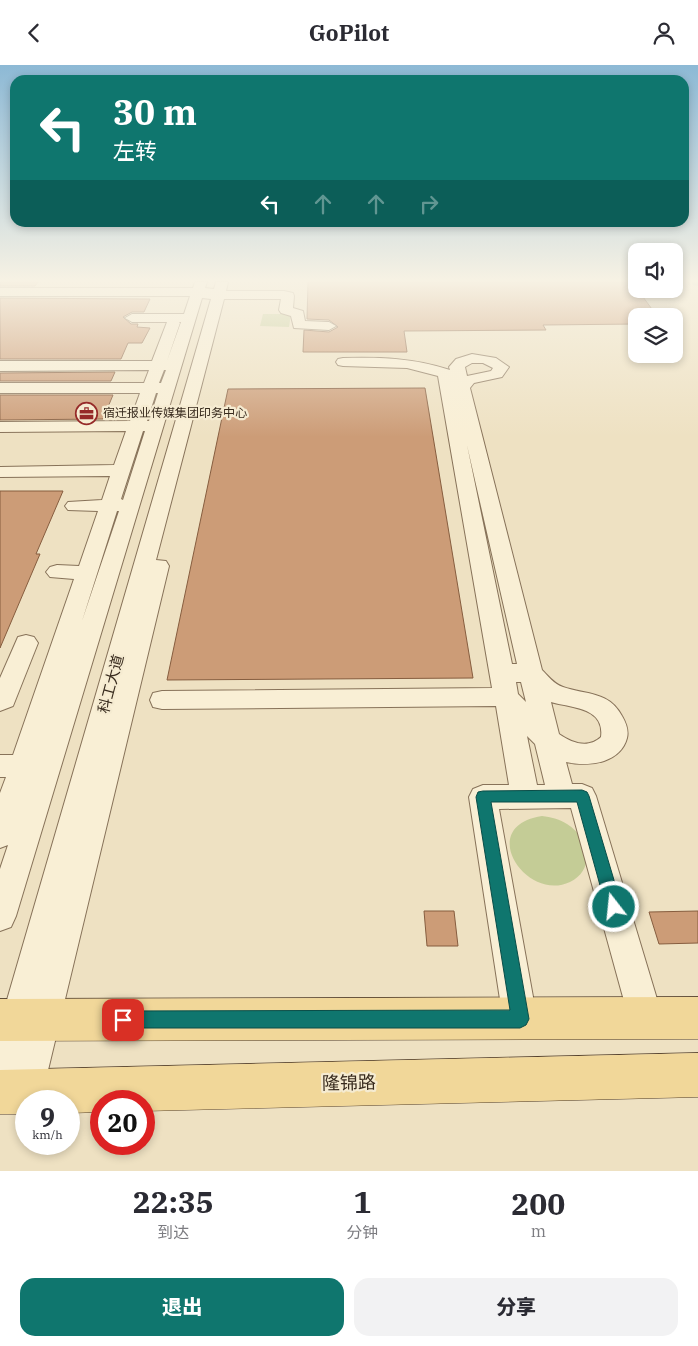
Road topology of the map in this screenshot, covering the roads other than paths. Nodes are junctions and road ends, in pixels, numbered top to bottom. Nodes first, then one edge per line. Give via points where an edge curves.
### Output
1 (177, 334) edge
2 (195, 334) edge
3 (343, 363) dead end
4 (166, 365) junction
5 (0, 366) edge
6 (453, 379) junction
7 (0, 388) edge
8 (158, 388) junction
9 (146, 426) junction
10 (0, 427) edge
11 (120, 470) junction
12 (0, 471) edge
13 (120, 505) junction
14 (75, 506) dead end
15 (57, 572) dead end
16 (87, 573) junction
17 (58, 658) junction
18 (82, 658) junction
19 (531, 673) junction
20 (504, 685) junction
21 (162, 700) dead end
22 (0, 702) edge
23 (547, 740) junction
24 (24, 765) edge
25 (525, 796) junction
26 (561, 796) junction
27 (0, 835) edge
28 (0, 916) edge
29 (698, 1018) edge
30 (520, 1019) junction
31 (646, 1019) junction
32 (21, 1020) edge
33 (698, 1075) edge
34 (8, 1090) edge

1 - 4 street
2 - 32 street
3 - 6 street via 428,366
4 - 5 street
4 - 8 street
6 - 19 street
6 - 20 street
7 - 8 street
8 - 9 street
9 - 10 street
9 - 11 street
9 - 13 street
11 - 12 street
11 - 13 street
13 - 14 street
13 - 16 street
13 - 18 street
15 - 16 street
16 - 17 street
17 - 18 street
17 - 22 street via 23,651
17 - 24 street
18 - 24 street
19 - 20 street
19 - 23 street
19 - 23 street via 547,690 598,705 614,723 616,736 611,745 588,755 577,755
20 - 21 street
20 - 23 street
20 - 25 street
23 - 26 street
24 - 27 street
24 - 28 street
25 - 26 street
25 - 30 street via 483,797
26 - 31 street via 582,796
29 - 31 main road
30 - 31 main road
30 - 32 main road
32 - 34 street
33 - 34 main road, 隆锦路

